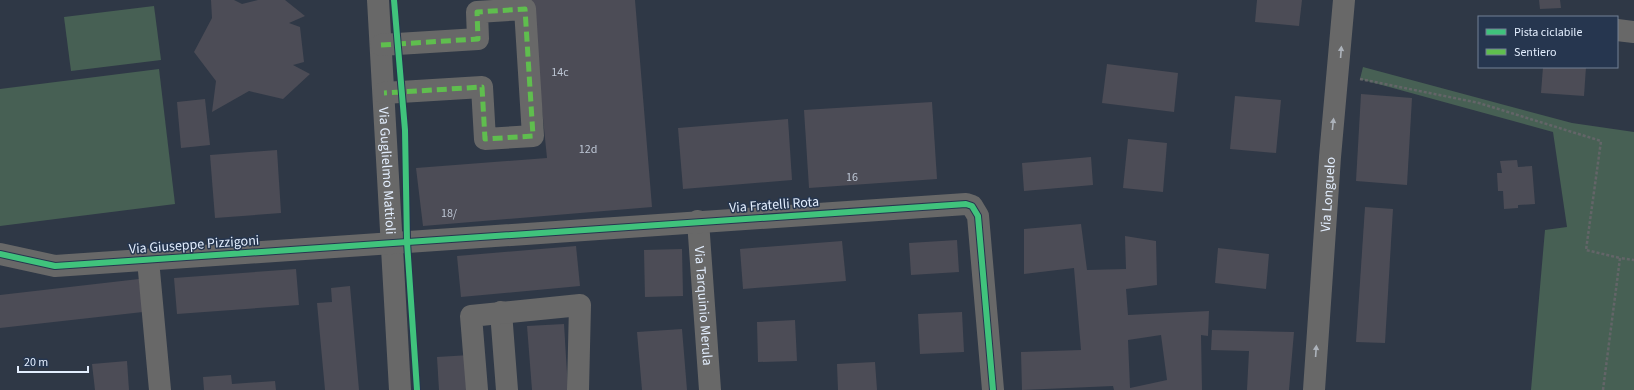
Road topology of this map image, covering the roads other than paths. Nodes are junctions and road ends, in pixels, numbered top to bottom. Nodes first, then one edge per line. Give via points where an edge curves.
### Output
1 (378, 0) edge
2 (1344, 0) edge
3 (1618, 30) edge
4 (1634, 32) edge
5 (381, 45) junction
6 (384, 93) junction
7 (698, 221) junction
8 (391, 243) junction
9 (0, 254) edge
10 (148, 260) junction
11 (501, 312) junction
12 (160, 390) edge
13 (400, 390) edge
14 (477, 390) edge
15 (507, 390) edge
16 (578, 390) edge
17 (710, 390) edge
18 (992, 390) edge
19 (1314, 390) edge

1 - 5 street, Via Guglielmo Mattioli
19 -> 2 street, Via Longuelo
3 - 4 street
5 - 6 street, Via Guglielmo Mattioli
5 - 6 street via 478,39 477,12 525,9 534,136 485,139 482,87
6 - 8 street, Via Guglielmo Mattioli
7 - 8 street, Via Fratelli Rota
7 - 17 street, Via Tarquinio Merula
7 - 18 street, Via Fratelli Rota via 966,204 972,206 978,216
8 - 10 street, Via Giuseppe Pizzigoni
8 - 13 street, Via Guglielmo Mattioli
9 - 10 street, Via Giuseppe Pizzigoni via 55,266
10 - 12 street
11 - 14 street via 472,316
11 - 15 street
11 - 16 street via 580,305

